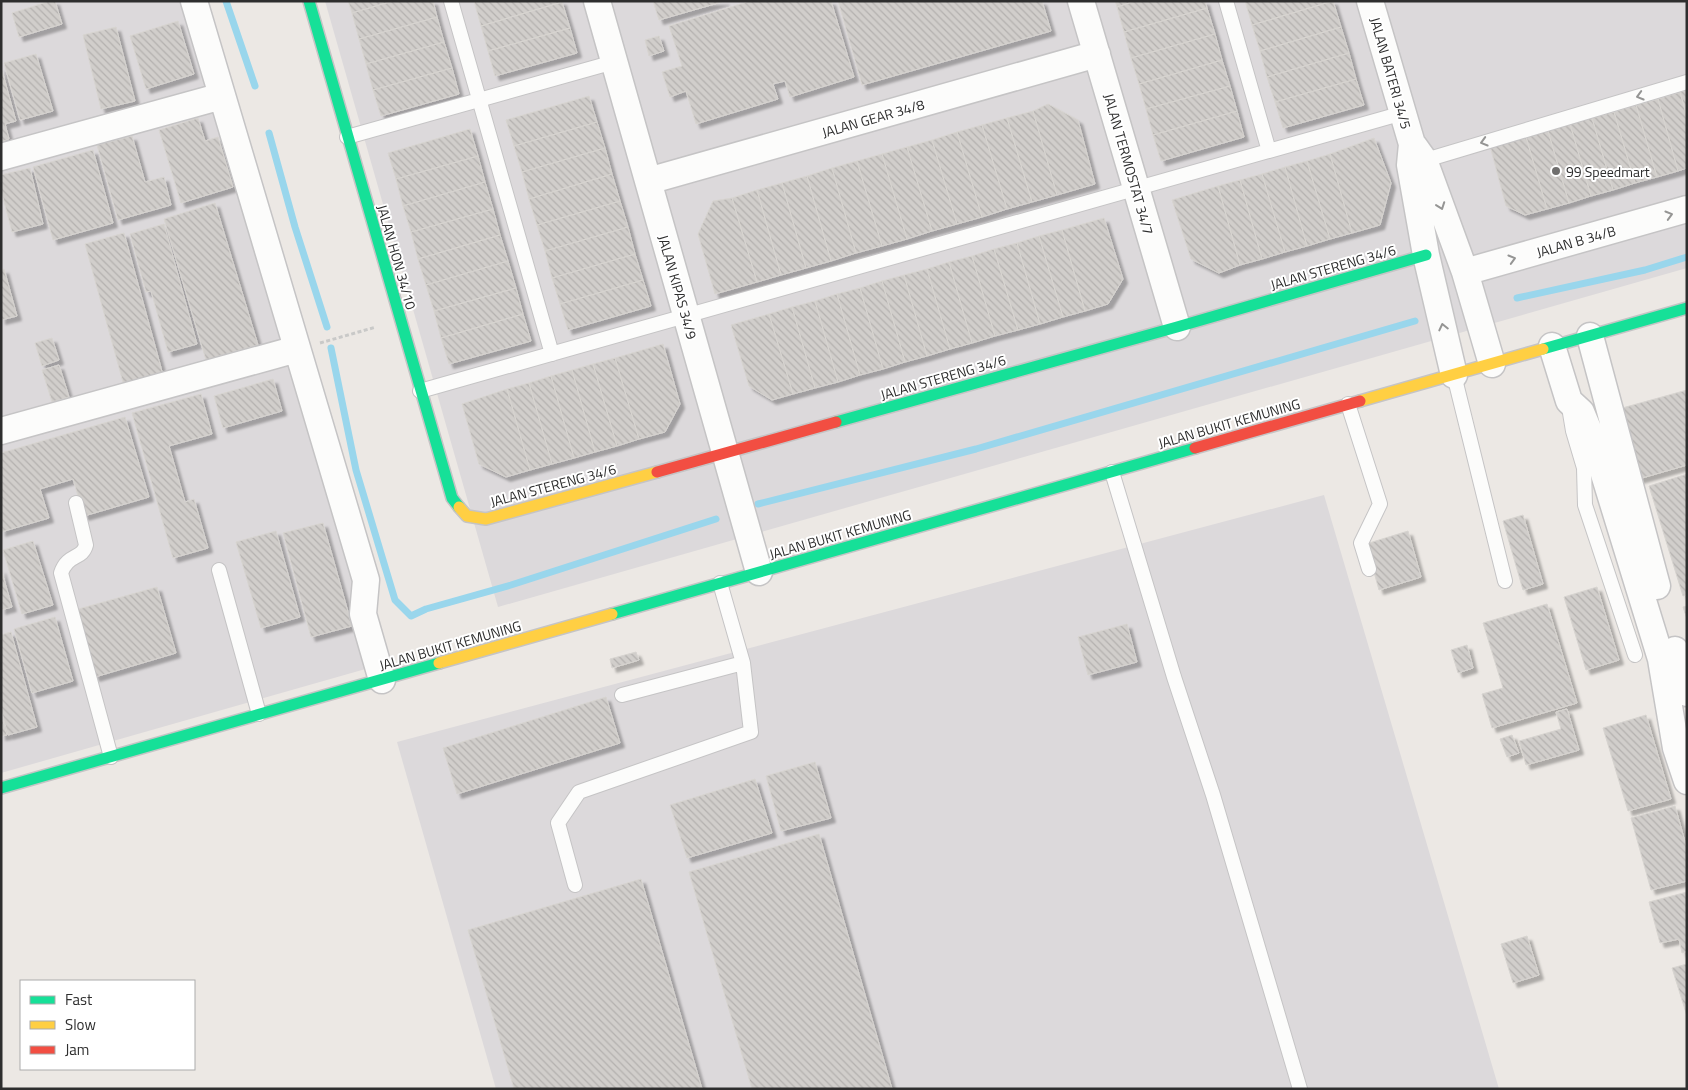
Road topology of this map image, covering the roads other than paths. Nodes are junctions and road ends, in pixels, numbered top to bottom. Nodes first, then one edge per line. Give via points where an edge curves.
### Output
1 (194, 1) edge
2 (308, 1) edge
3 (451, 1) edge
4 (597, 1) edge
5 (1081, 1) edge
6 (1226, 1) edge
7 (1370, 1) edge
8 (1097, 54) junction
9 (614, 62) junction
10 (1687, 82) edge
11 (222, 96) junction
12 (478, 101) junction
13 (1403, 113) junction
14 (347, 138) junction
15 (1269, 150) junction
16 (1415, 156) junction
17 (1, 157) edge
18 (648, 181) junction
19 (1136, 188) junction
20 (1687, 209) edge
21 (1426, 255) junction
22 (1465, 272) junction
23 (1687, 308) edge
24 (686, 316) junction
25 (1177, 327) junction
26 (1590, 336) junction
27 (1552, 346) junction
28 (297, 349) junction
29 (552, 354) junction
30 (1492, 364) junction
31 (1454, 375) junction
32 (420, 391) junction
33 (1568, 401) junction
34 (1348, 404) junction
35 (1, 431) edge
36 (726, 454) junction
37 (1112, 472) junction
38 (76, 503) dead end
39 (467, 516) joint
40 (1369, 569) dead end
41 (219, 570) dead end
42 (759, 572) junction
43 (1505, 581) dead end
44 (720, 584) junction
45 (1636, 655) dead end
46 (743, 663) junction
47 (382, 680) junction
48 (1687, 693) edge
49 (622, 695) dead end
50 (259, 714) junction
51 (111, 756) junction
52 (1687, 781) edge
53 (1, 788) edge
54 (575, 885) dead end
55 (1300, 1089) edge

1 - 11 street
2 - 14 main road, JALAN HON 34/10
3 - 12 lane
4 - 9 street, JALAN KIPAS 34/9
5 - 8 street, JALAN TERMOSTAT 34/7
6 - 15 lane
7 - 13 street, JALAN BATERI 34/5
8 - 18 street, JALAN GEAR 34/8
8 - 19 street, JALAN TERMOSTAT 34/7
9 - 12 lane
9 - 18 street, JALAN KIPAS 34/9
10 -> 16 lane
11 - 17 street
11 - 28 street
12 - 14 lane
12 - 29 lane
13 - 15 lane
13 - 16 street, JALAN BATERI 34/5
14 - 32 main road, JALAN HON 34/10
15 - 19 lane
16 - 21 street
16 -> 22 street
18 - 24 street, JALAN KIPAS 34/9
19 - 24 lane
19 - 25 street, JALAN TERMOSTAT 34/7
22 -> 20 street, JALAN B 34/B
21 - 25 main road, JALAN STERENG 34/6
31 -> 21 street
22 - 30 street
23 - 26 main road, JALAN BUKIT KEMUNING
24 - 29 lane
24 - 36 street, JALAN KIPAS 34/9
25 - 36 main road, JALAN STERENG 34/6
26 - 27 main road, JALAN BUKIT KEMUNING
26 - 48 street
27 - 30 main road, JALAN BUKIT KEMUNING
27 - 33 street
28 - 35 street
28 - 47 street via 366,580 363,614
29 - 32 lane
30 - 31 main road, JALAN BUKIT KEMUNING
31 - 34 main road, JALAN BUKIT KEMUNING
31 - 43 lane
32 - 39 main road, JALAN HON 34/10 via 452,498
33 - 45 lane via 1584,468 1585,505
33 - 52 street via 1581,412 1596,448 1661,659 1676,748
34 - 37 main road, JALAN BUKIT KEMUNING
34 - 40 lane via 1380,504 1361,543
36 - 39 main road, JALAN STERENG 34/6 via 486,519
36 - 42 street, JALAN KIPAS 34/9
37 - 42 main road, JALAN BUKIT KEMUNING
37 - 55 lane
38 - 51 lane via 85,550 69,558 61,573
41 - 50 lane
42 - 44 main road, JALAN BUKIT KEMUNING
44 - 46 lane
44 - 47 main road, JALAN BUKIT KEMUNING
46 - 49 lane
46 - 54 lane via 751,732 579,792 558,823
47 - 50 main road, JALAN BUKIT KEMUNING
50 - 51 main road, JALAN BUKIT KEMUNING
51 - 53 main road, JALAN BUKIT KEMUNING

